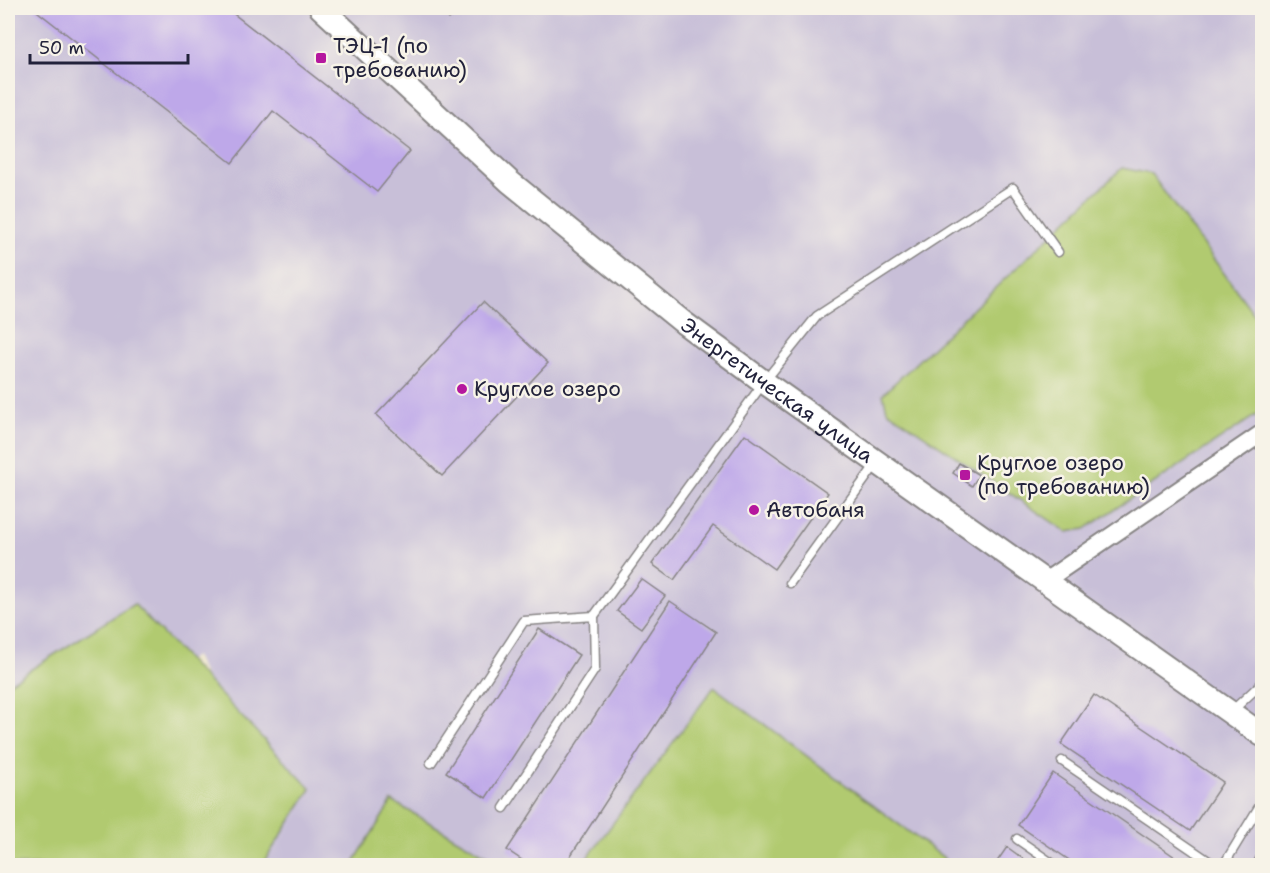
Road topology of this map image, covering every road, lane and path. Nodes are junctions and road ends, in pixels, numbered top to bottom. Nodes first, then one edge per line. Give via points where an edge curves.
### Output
1 (321, 8) edge
2 (1058, 252) dead end
3 (764, 382) junction
4 (1263, 433) edge
5 (877, 462) junction
6 (1045, 581) junction
7 (790, 583) dead end
8 (594, 616) junction
9 (1263, 683) edge
10 (1230, 712) junction
11 (1263, 735) edge
12 (1062, 761) dead end
13 (431, 763) dead end
14 (1263, 802) edge
15 (504, 808) dead end
16 (1017, 839) dead end
17 (1056, 866) edge
18 (1216, 866) edge
19 (1223, 866) edge

1 - 3 street, Энергетическая улица via 510,182 684,323
2 - 3 lane via 1013,188 817,316
3 - 5 street, Энергетическая улица
3 - 8 lane
4 - 6 street
5 - 6 street, Энергетическая улица
5 - 7 lane
6 - 10 street, Энергетическая улица
8 - 13 lane via 524,621
8 - 15 lane via 595,669
9 - 10 lane
10 - 11 street, Энергетическая улица
12 - 18 lane
14 - 19 lane
16 - 17 lane

